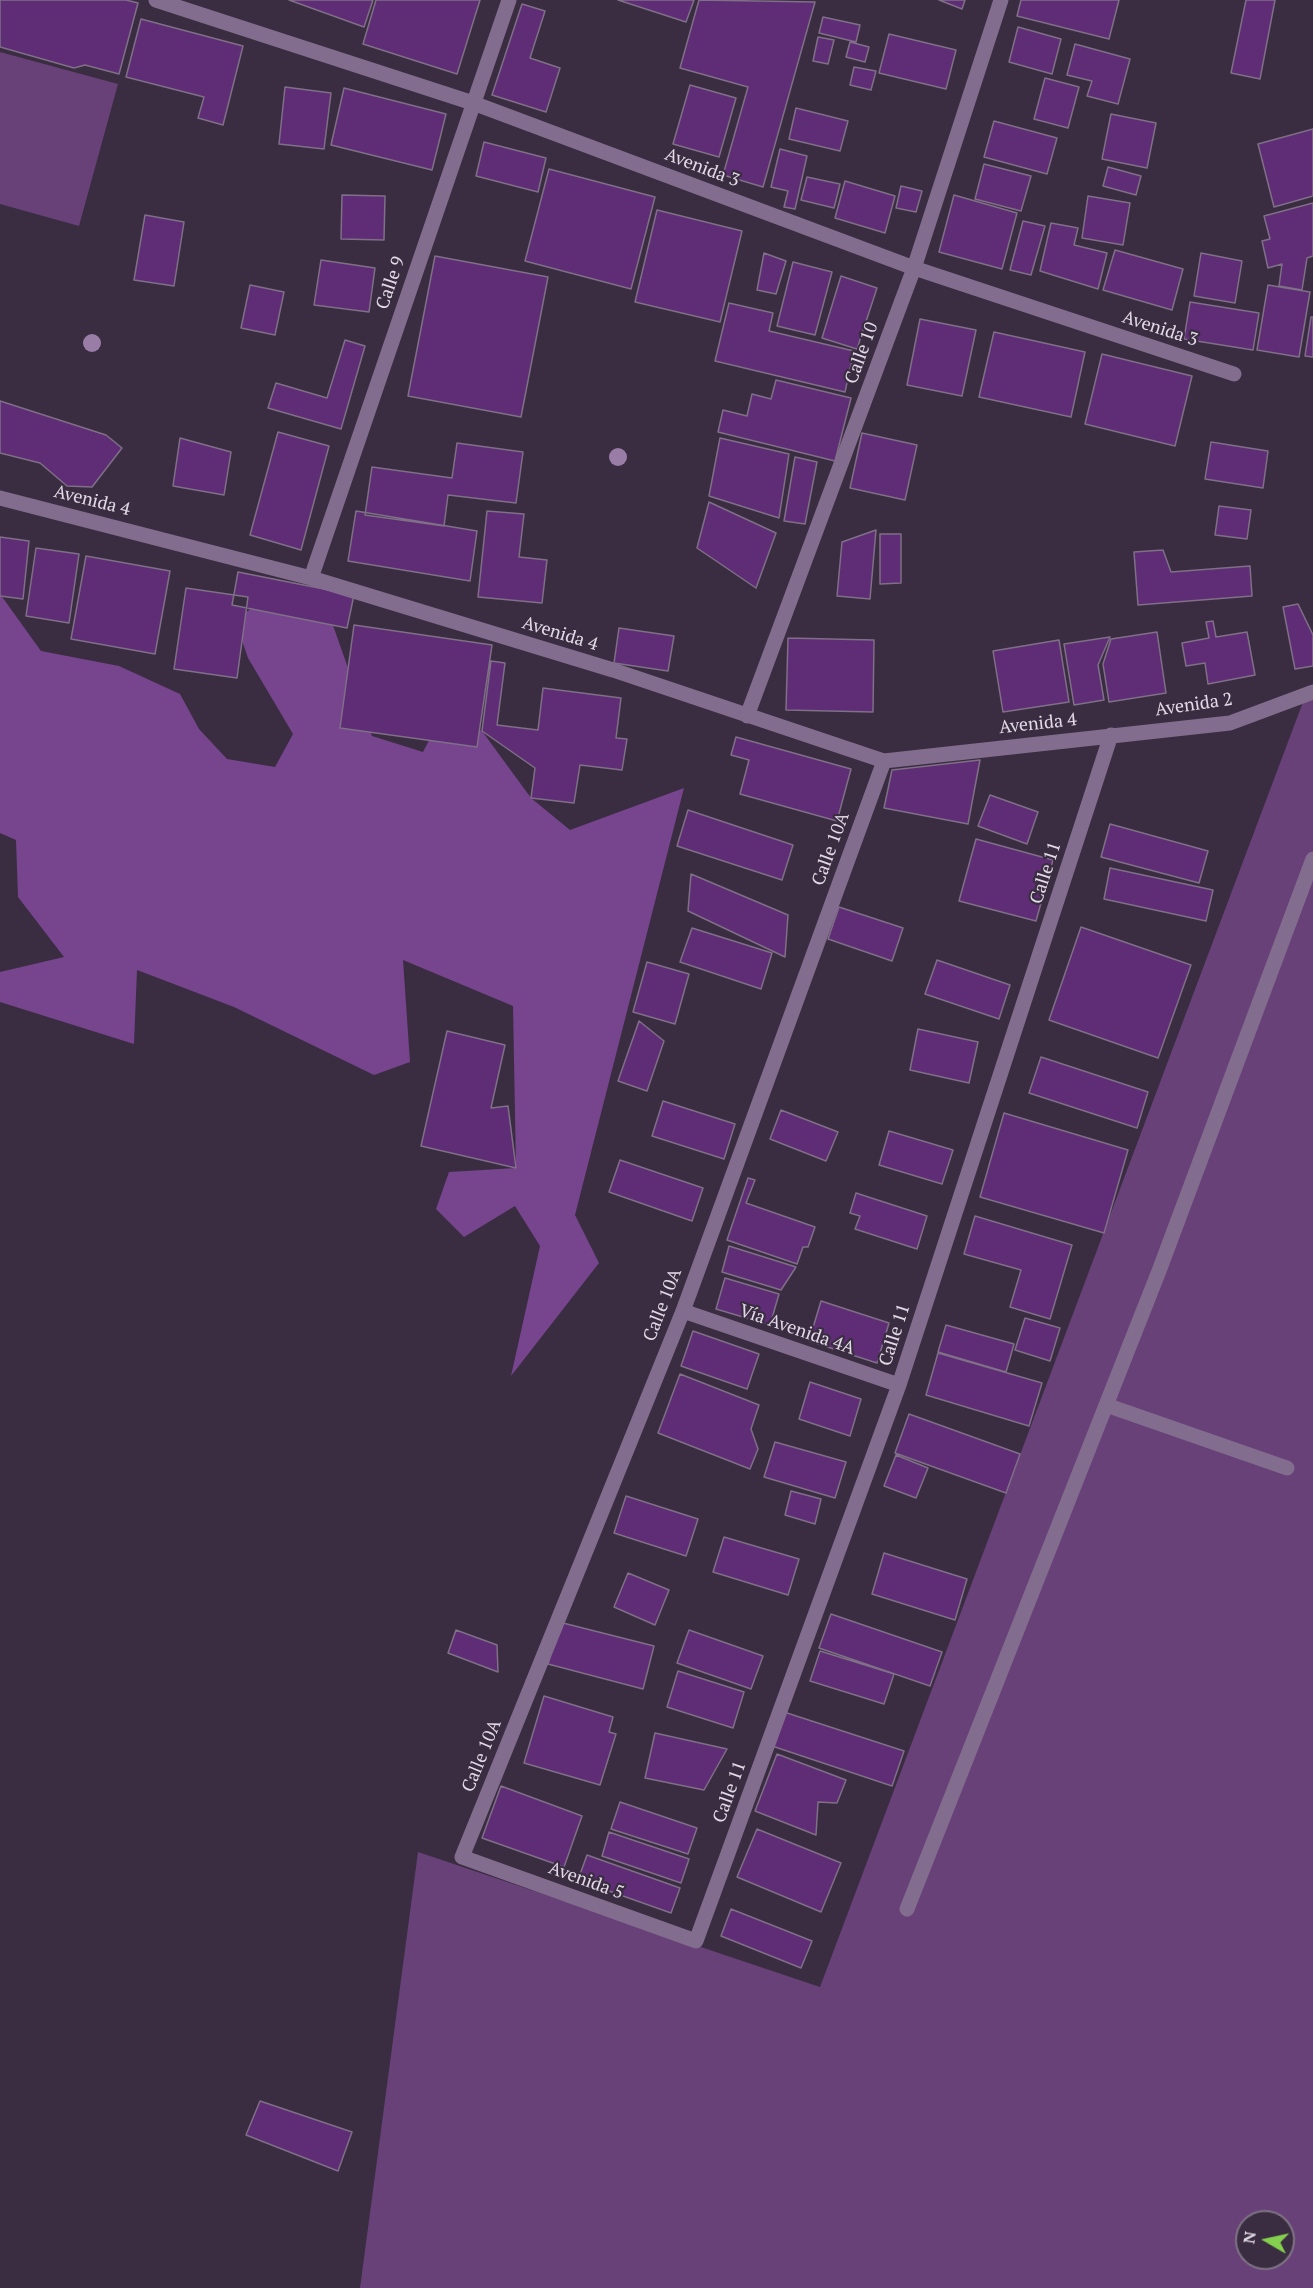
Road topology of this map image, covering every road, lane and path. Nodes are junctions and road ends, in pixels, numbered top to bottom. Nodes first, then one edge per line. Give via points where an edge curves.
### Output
1 (156, 0) edge
2 (509, 0) edge
3 (1001, 0) edge
4 (473, 103) junction
5 (914, 268) junction
6 (1234, 374) dead end
7 (0, 498) edge
8 (311, 578) junction
9 (1313, 692) edge
10 (747, 716) junction
11 (1111, 735) junction
12 (884, 761) junction
13 (1313, 859) edge
14 (683, 1311) junction
15 (899, 1385) junction
16 (1106, 1405) junction
17 (1287, 1468) dead end
18 (462, 1857) joint
19 (907, 1909) dead end
20 (696, 1941) joint

1 - 4 street, Avenida 3
2 - 4 street, Calle 9
3 - 5 street, Calle 10
4 - 5 street, Avenida 3
4 - 8 street, Calle 9
5 - 6 street, Avenida 3
5 - 10 street, Calle 10
7 - 8 street, Avenida 4
8 - 10 street, Avenida 4 via 613,670
9 - 11 street, Avenida 2 via 1230,723
10 - 12 street, Avenida 4
11 - 12 street, Avenida 4
11 - 15 street, Calle 11
12 - 14 street, Calle 10A
13 - 16 street
14 - 15 street, Vía Avenida 4A
14 - 18 street, Calle 10A
15 - 20 street, Calle 11
16 - 17 street
16 - 19 street
18 - 20 street, Avenida 5

